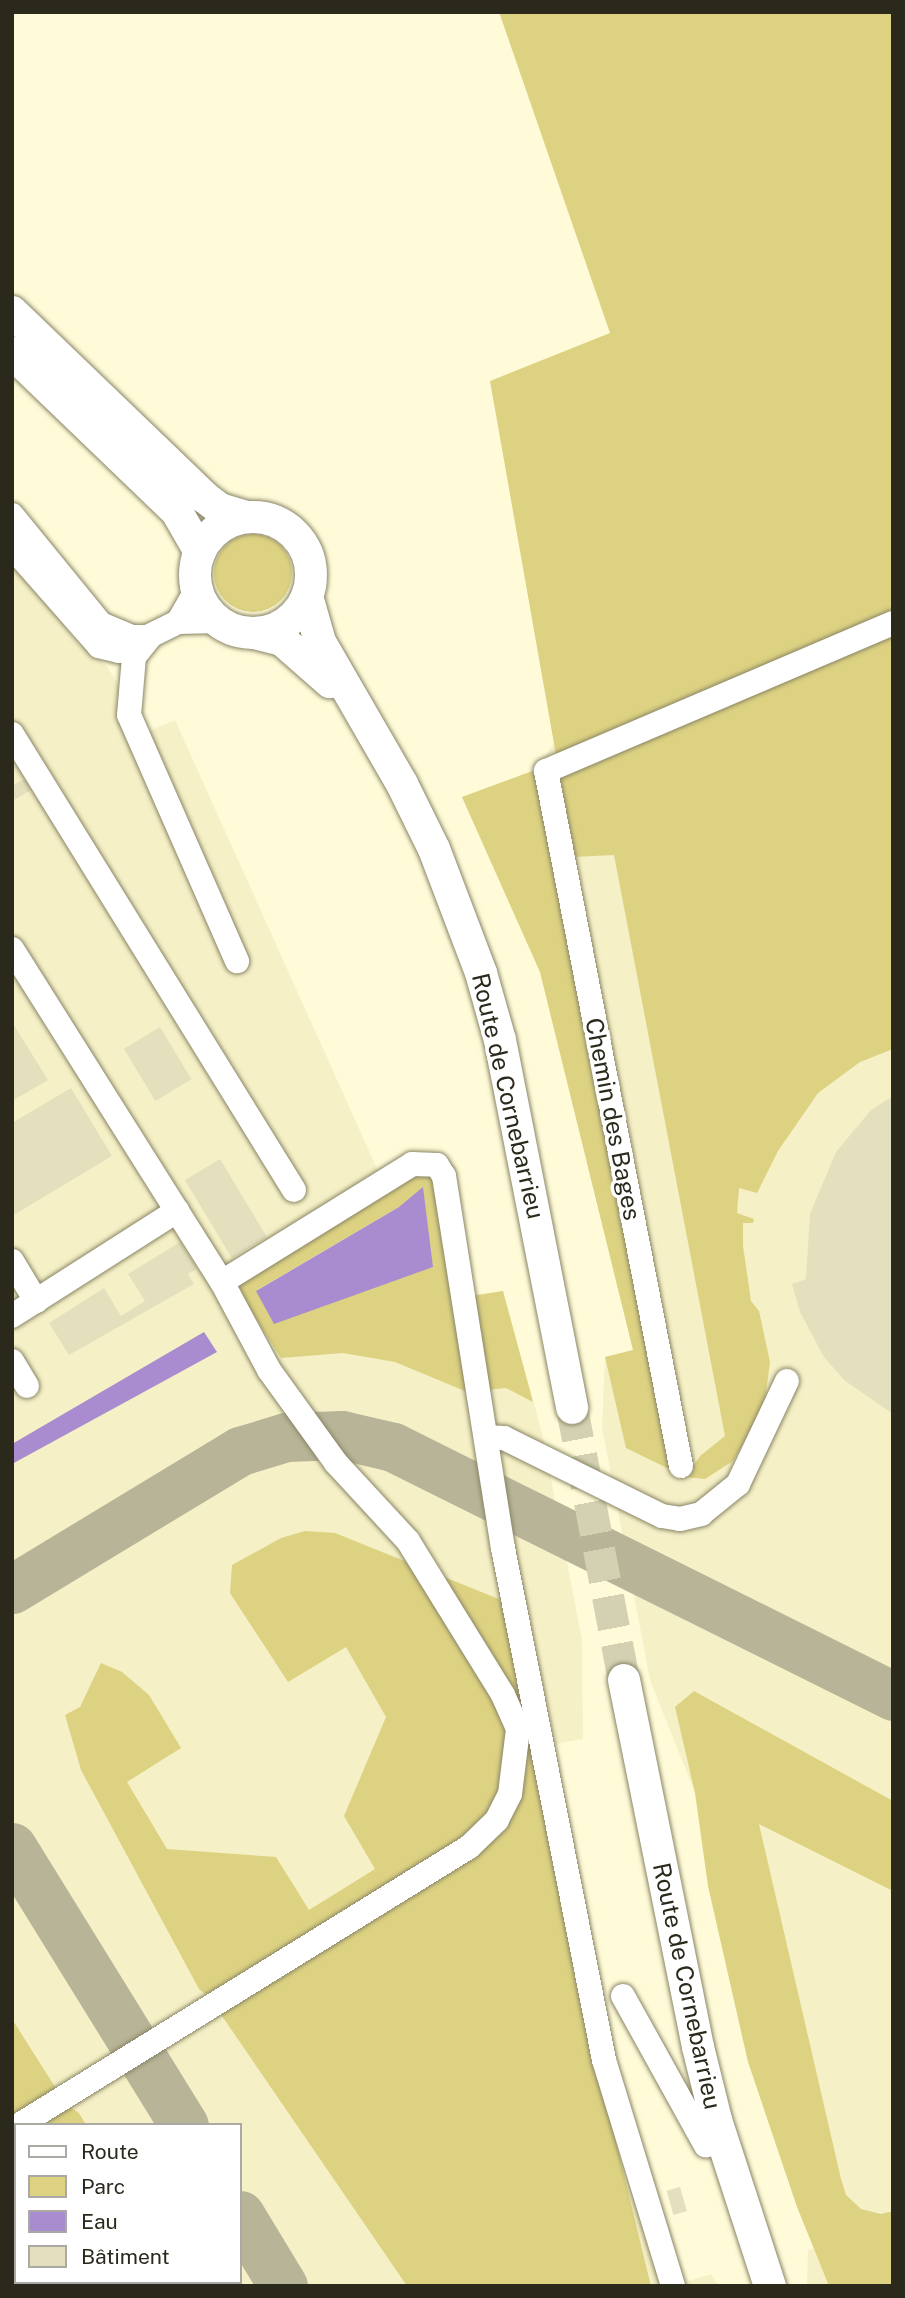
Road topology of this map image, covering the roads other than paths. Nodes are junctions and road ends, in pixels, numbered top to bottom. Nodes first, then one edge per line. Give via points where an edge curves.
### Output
1 (12, 312) edge
2 (12, 353) edge
3 (12, 515) edge
4 (246, 517) junction
5 (12, 547) edge
6 (200, 552) junction
7 (197, 589) junction
8 (307, 596) junction
9 (219, 621) junction
10 (177, 622) junction
11 (893, 623) edge
12 (254, 633) junction
13 (150, 637) junction
14 (366, 722) junction
15 (12, 734) edge
16 (12, 949) edge
17 (237, 961) dead end
18 (294, 1190) dead end
19 (177, 1211) junction
20 (12, 1261) edge
21 (222, 1282) junction
22 (36, 1301) junction
23 (12, 1316) edge
24 (12, 1361) edge
25 (787, 1381) dead end
26 (27, 1386) dead end
27 (572, 1408) tunnel mouth
28 (486, 1437) junction
29 (681, 1466) dead end
30 (624, 1681) tunnel mouth
31 (623, 1996) dead end
32 (22, 2123) edge
33 (706, 2146) dead end
34 (673, 2286) edge
35 (770, 2286) edge

1 - 4 main road via 204,497
2 - 6 main road via 177,512
3 - 13 street via 101,624 131,637
4 - 6 main road via 218,528
4 - 8 main road via 266,518 299,539 311,576
5 - 13 street via 100,646 118,651
6 - 7 main road
7 - 9 main road
7 - 10 street
8 - 12 main road via 287,622
8 - 14 main road, Route de Cornebarrieu via 320,642
9 - 10 street
9 - 12 main road
10 - 13 street
11 - 29 street, Chemin des Bages via 546,771
12 - 14 main road, Route de Cornebarrieu via 282,640 303,656
13 - 17 street via 134,657 129,715
14 - 27 main road, Route de Cornebarrieu via 433,849 481,973 500,1040
15 - 18 street
16 - 19 street
19 - 21 street
19 - 22 street
20 - 22 street
21 - 28 street via 412,1164 437,1164 444,1176
21 - 32 street via 269,1370 301,1418 408,1541 503,1695 518,1729 510,1794 497,1819 469,1847
22 - 23 street
24 - 26 street
25 - 28 street via 738,1484 701,1514 680,1519 662,1516 504,1438
28 - 34 street via 503,1548 604,2060
30 - 35 main road, Route de Cornebarrieu via 698,2047 716,2120
31 - 33 street

